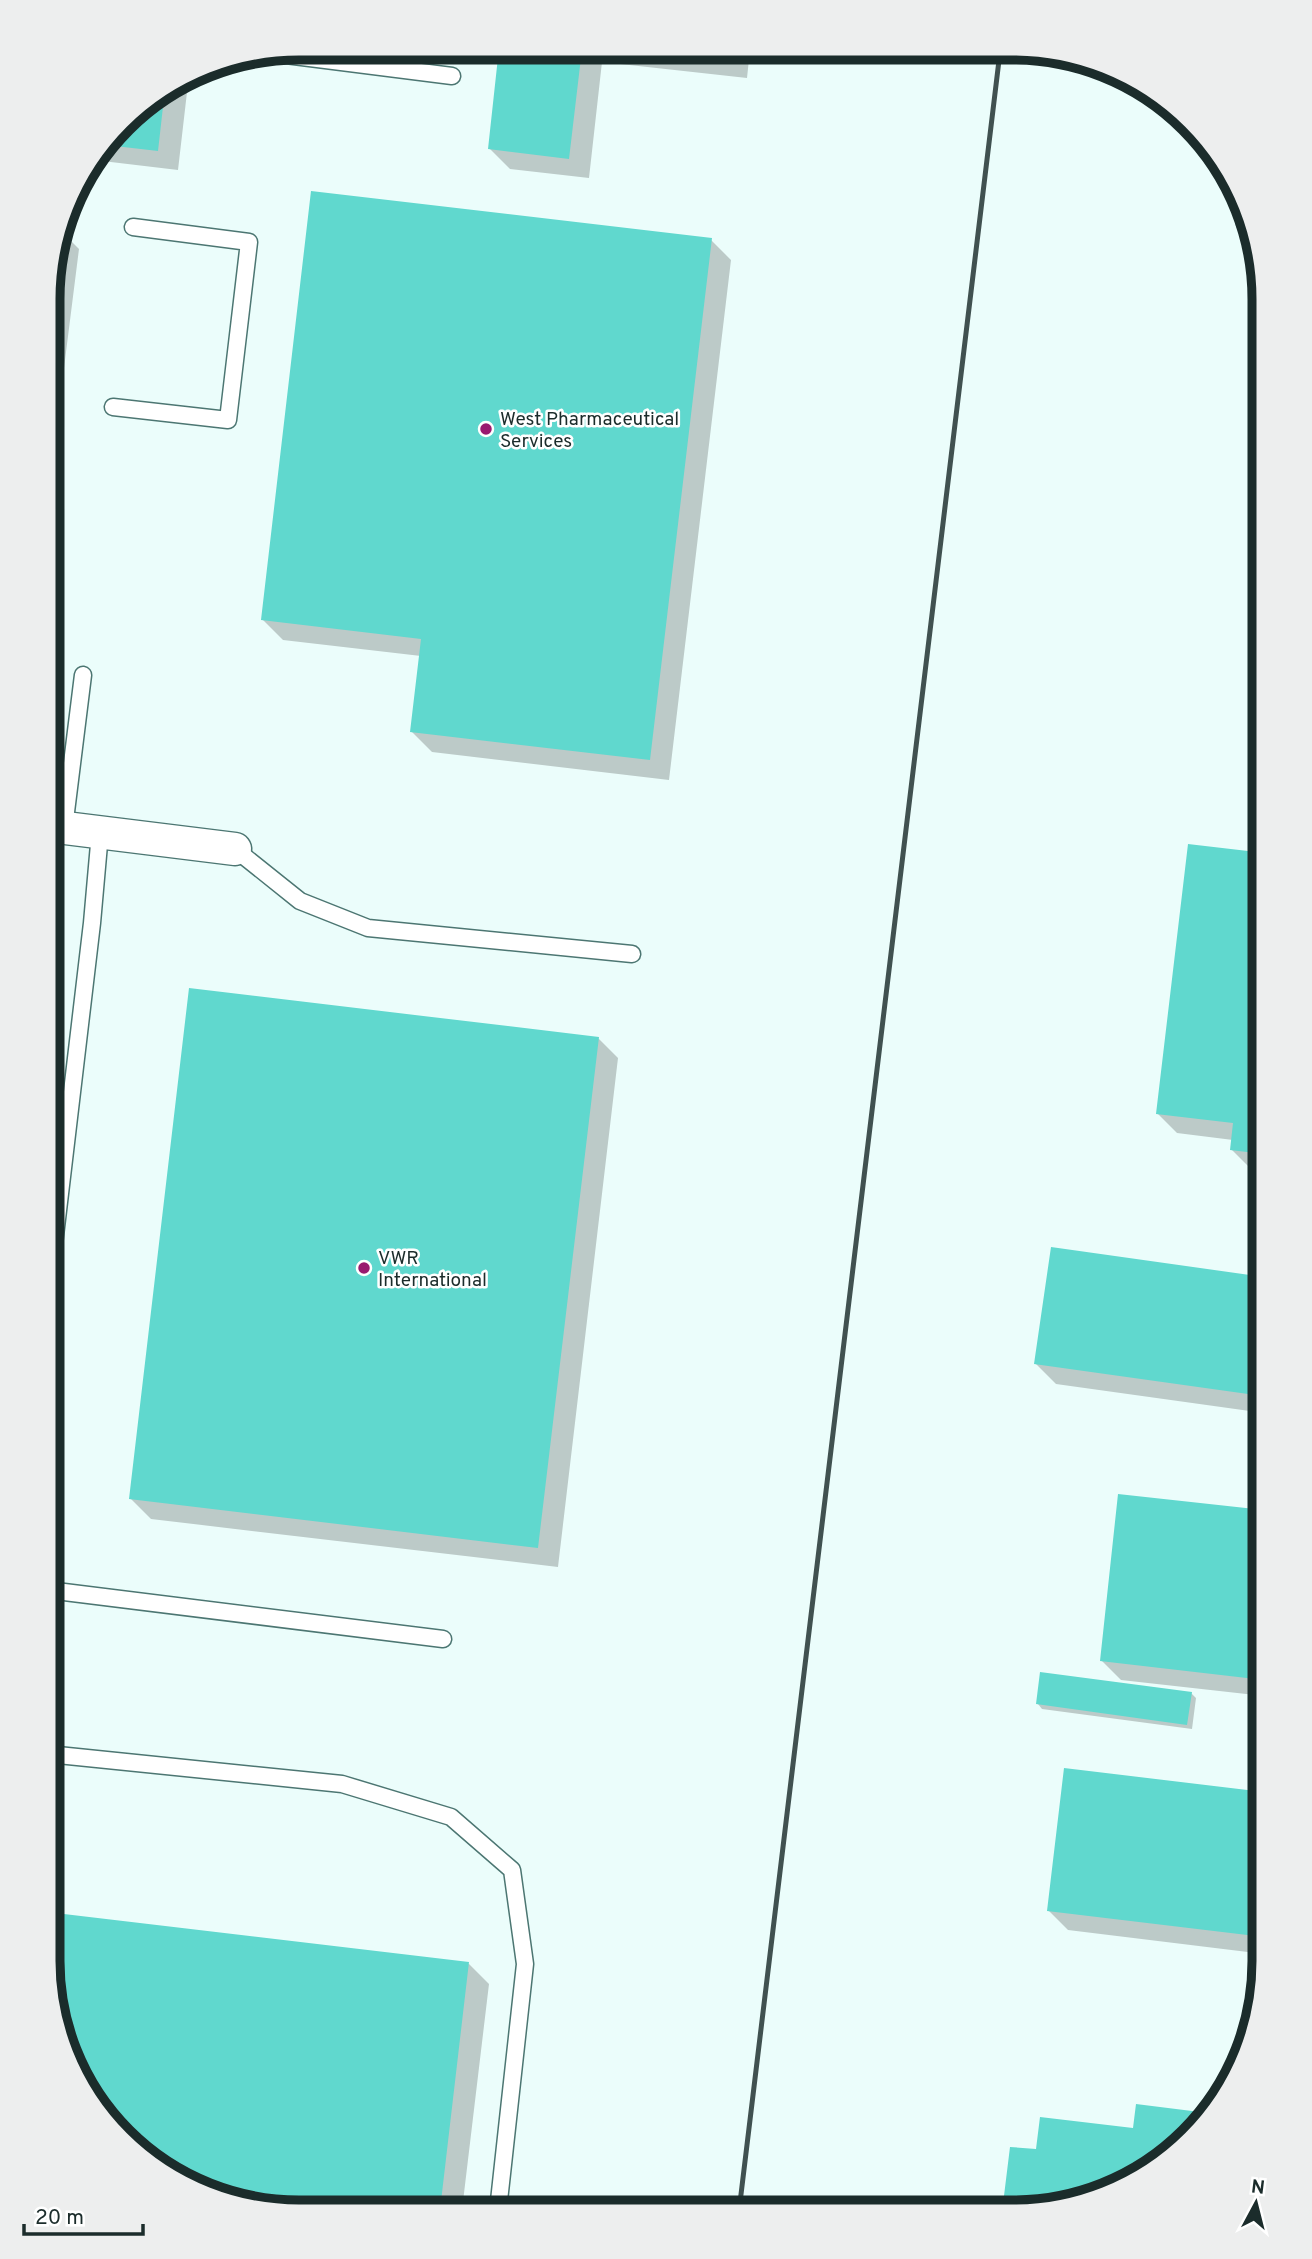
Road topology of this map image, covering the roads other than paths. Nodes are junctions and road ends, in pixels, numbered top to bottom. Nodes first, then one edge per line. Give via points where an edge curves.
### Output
1 (325, 60) edge
2 (452, 76) dead end
3 (133, 227) dead end
4 (113, 407) dead end
5 (83, 675) dead end
6 (60, 804) edge
7 (60, 827) edge
8 (100, 832) junction
9 (235, 849) joint
10 (632, 954) dead end
11 (60, 1194) edge
12 (60, 1591) edge
13 (443, 1639) dead end
14 (60, 1755) edge
15 (499, 2200) edge

1 - 2 lane
3 - 4 lane via 249,242 228,420
5 - 6 lane
7 - 8 street
8 - 9 street
8 - 11 lane
9 - 10 lane via 300,901 368,928
12 - 13 lane
14 - 15 lane via 342,1784 451,1817 512,1870 525,1964

